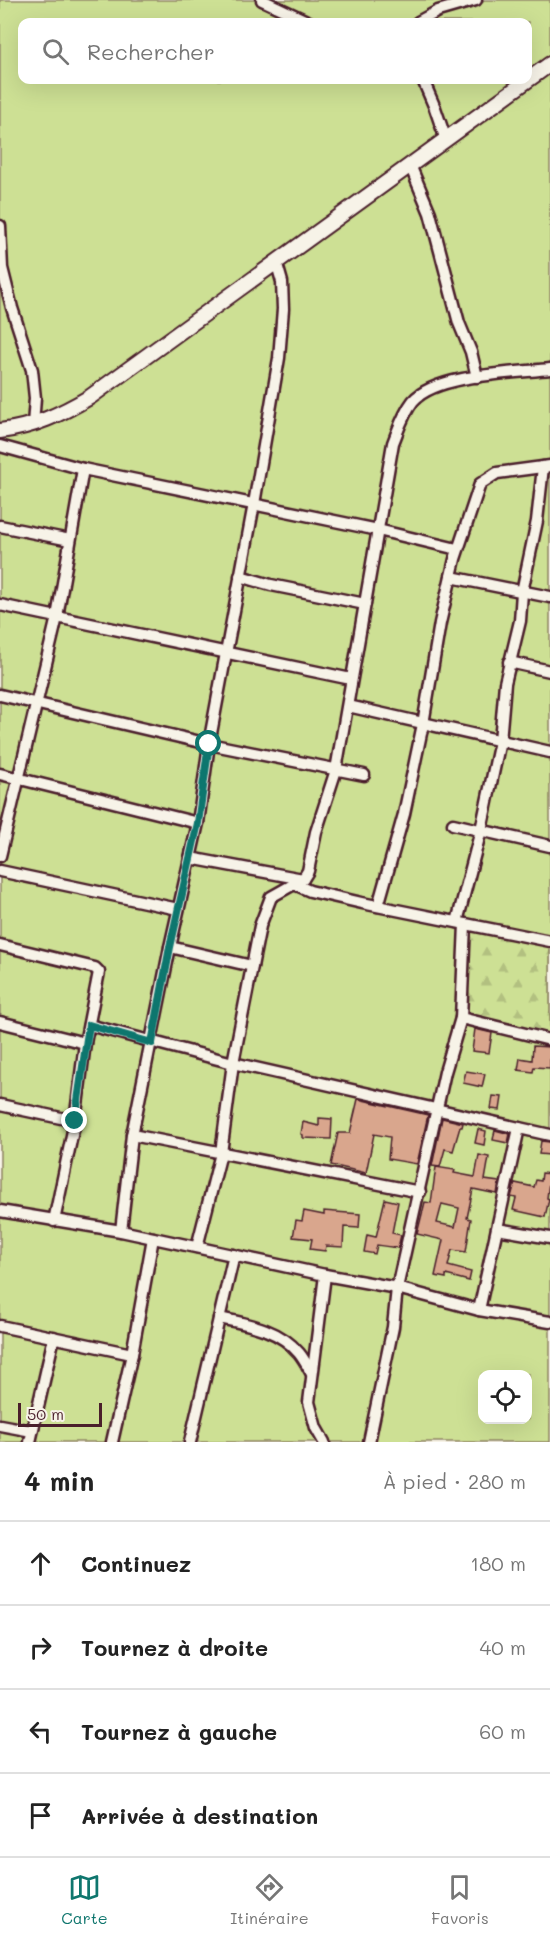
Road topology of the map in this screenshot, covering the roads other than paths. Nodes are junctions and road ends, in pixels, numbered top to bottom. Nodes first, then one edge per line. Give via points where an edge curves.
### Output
1 (262, 0) edge
2 (476, 0) edge
3 (300, 18) edge
4 (425, 18) edge
5 (550, 64) edge
6 (532, 77) edge
7 (425, 84) edge
8 (523, 84) edge
9 (446, 140) junction
10 (410, 165) junction
11 (0, 226) edge
12 (276, 261) junction
13 (550, 369) edge
14 (477, 377) junction
15 (33, 425) junction
16 (0, 431) edge
17 (0, 446) edge
18 (547, 466) edge
19 (83, 469) junction
20 (254, 504) junction
21 (0, 526) edge
22 (378, 530) junction
23 (70, 540) junction
24 (457, 549) junction
25 (240, 576) junction
26 (451, 577) junction
27 (522, 592) junction
28 (550, 597) edge
29 (365, 603) junction
30 (0, 605) edge
31 (57, 617) junction
32 (226, 652) junction
33 (509, 662) junction
34 (550, 671) edge
35 (351, 679) junction
36 (0, 695) edge
37 (36, 703) junction
38 (348, 706) junction
39 (423, 724) junction
40 (500, 741) junction
41 (209, 744) junction
42 (550, 752) edge
43 (336, 770) junction
44 (0, 774) edge
45 (363, 775) dead end
46 (20, 779) junction
47 (198, 823) junction
48 (453, 824) dead end
49 (482, 830) junction
50 (550, 846) edge
51 (0, 856) edge
52 (190, 858) junction
53 (0, 871) edge
54 (299, 882) junction
55 (378, 906) junction
56 (178, 909) junction
57 (461, 923) junction
58 (550, 941) edge
59 (0, 945) edge
60 (170, 947) junction
61 (252, 966) junction
62 (461, 1018) junction
63 (0, 1022) edge
64 (89, 1025) junction
65 (550, 1040) edge
66 (85, 1043) junction
67 (152, 1043) junction
68 (233, 1063) junction
69 (0, 1105) edge
70 (437, 1110) junction
71 (75, 1121) junction
72 (519, 1128) junction
73 (132, 1135) junction
74 (550, 1135) edge
75 (221, 1153) junction
76 (420, 1192) junction
77 (0, 1211) edge
78 (54, 1221) junction
79 (497, 1229) junction
80 (121, 1230) junction
81 (153, 1238) junction
82 (550, 1238) edge
83 (197, 1247) junction
84 (234, 1255) junction
85 (326, 1275) junction
86 (397, 1288) junction
87 (479, 1310) junction
88 (219, 1318) junction
89 (550, 1322) edge
90 (0, 1326) edge
91 (54, 1337) junction
92 (132, 1353) junction
93 (312, 1374) junction
94 (0, 1425) edge
95 (31, 1437) edge
96 (112, 1442) edge
97 (190, 1442) edge
98 (324, 1442) edge
99 (369, 1442) edge

1 - 3 street
2 - 4 street
5 - 6 street
7 - 9 street
8 - 9 street
9 - 10 street
10 - 12 street
10 - 14 street via 430,213
11 - 15 street via 2,268 32,369
12 - 15 street via 90,397
12 - 20 street via 283,309 279,358
13 - 14 street
14 - 22 street via 430,389 415,399 403,417 393,443
15 - 16 street
17 - 19 street
18 - 24 street via 497,473 480,484
18 - 27 street
19 - 20 street
19 - 23 street
20 - 22 street
20 - 25 street
21 - 23 street
22 - 24 street
22 - 29 street
23 - 31 street
24 - 26 street
25 - 29 street
25 - 32 street
26 - 27 street
26 - 39 street
27 - 28 street
27 - 33 street via 520,621
29 - 35 street
30 - 31 street
31 - 32 street
31 - 37 street
32 - 35 street
32 - 41 street
33 - 34 street
33 - 40 street
35 - 38 street
36 - 37 street
37 - 41 street
37 - 46 street
38 - 39 street
38 - 43 street
39 - 40 street
39 - 55 street via 404,814
40 - 42 street
40 - 49 street
41 - 43 street
41 - 47 street
43 - 45 street
43 - 54 street via 316,832 311,863
44 - 46 street
46 - 47 street
46 - 51 street
47 - 52 street
48 - 49 street
49 - 50 street
49 - 57 street
52 - 54 street
52 - 56 street
53 - 56 street
54 - 55 street via 310,891
54 - 61 street via 271,897
55 - 57 street
56 - 60 street
57 - 58 street
57 - 62 street
59 - 64 street via 98,970
60 - 61 street
60 - 67 street
61 - 68 street
62 - 65 street
62 - 70 street
63 - 66 street
64 - 66 street
64 - 67 street
66 - 71 street
67 - 68 street
67 - 73 street
68 - 70 street
68 - 75 street
69 - 71 street
70 - 72 street
70 - 76 street
71 - 78 street
72 - 74 street
72 - 79 street
73 - 75 street
73 - 80 street
75 - 76 street
75 - 83 street
76 - 86 street
77 - 78 street
78 - 80 street
79 - 82 street
79 - 87 street
80 - 81 street
81 - 83 street
81 - 92 street
83 - 84 street
84 - 85 street
84 - 88 street
85 - 86 street
85 - 93 street
86 - 87 street
86 - 99 street via 393,1327
87 - 89 street
88 - 93 street via 273,1332 299,1353
88 - 97 street
90 - 91 street
91 - 92 street
91 - 95 street
92 - 96 street
93 - 98 street via 309,1402
94 - 95 street

